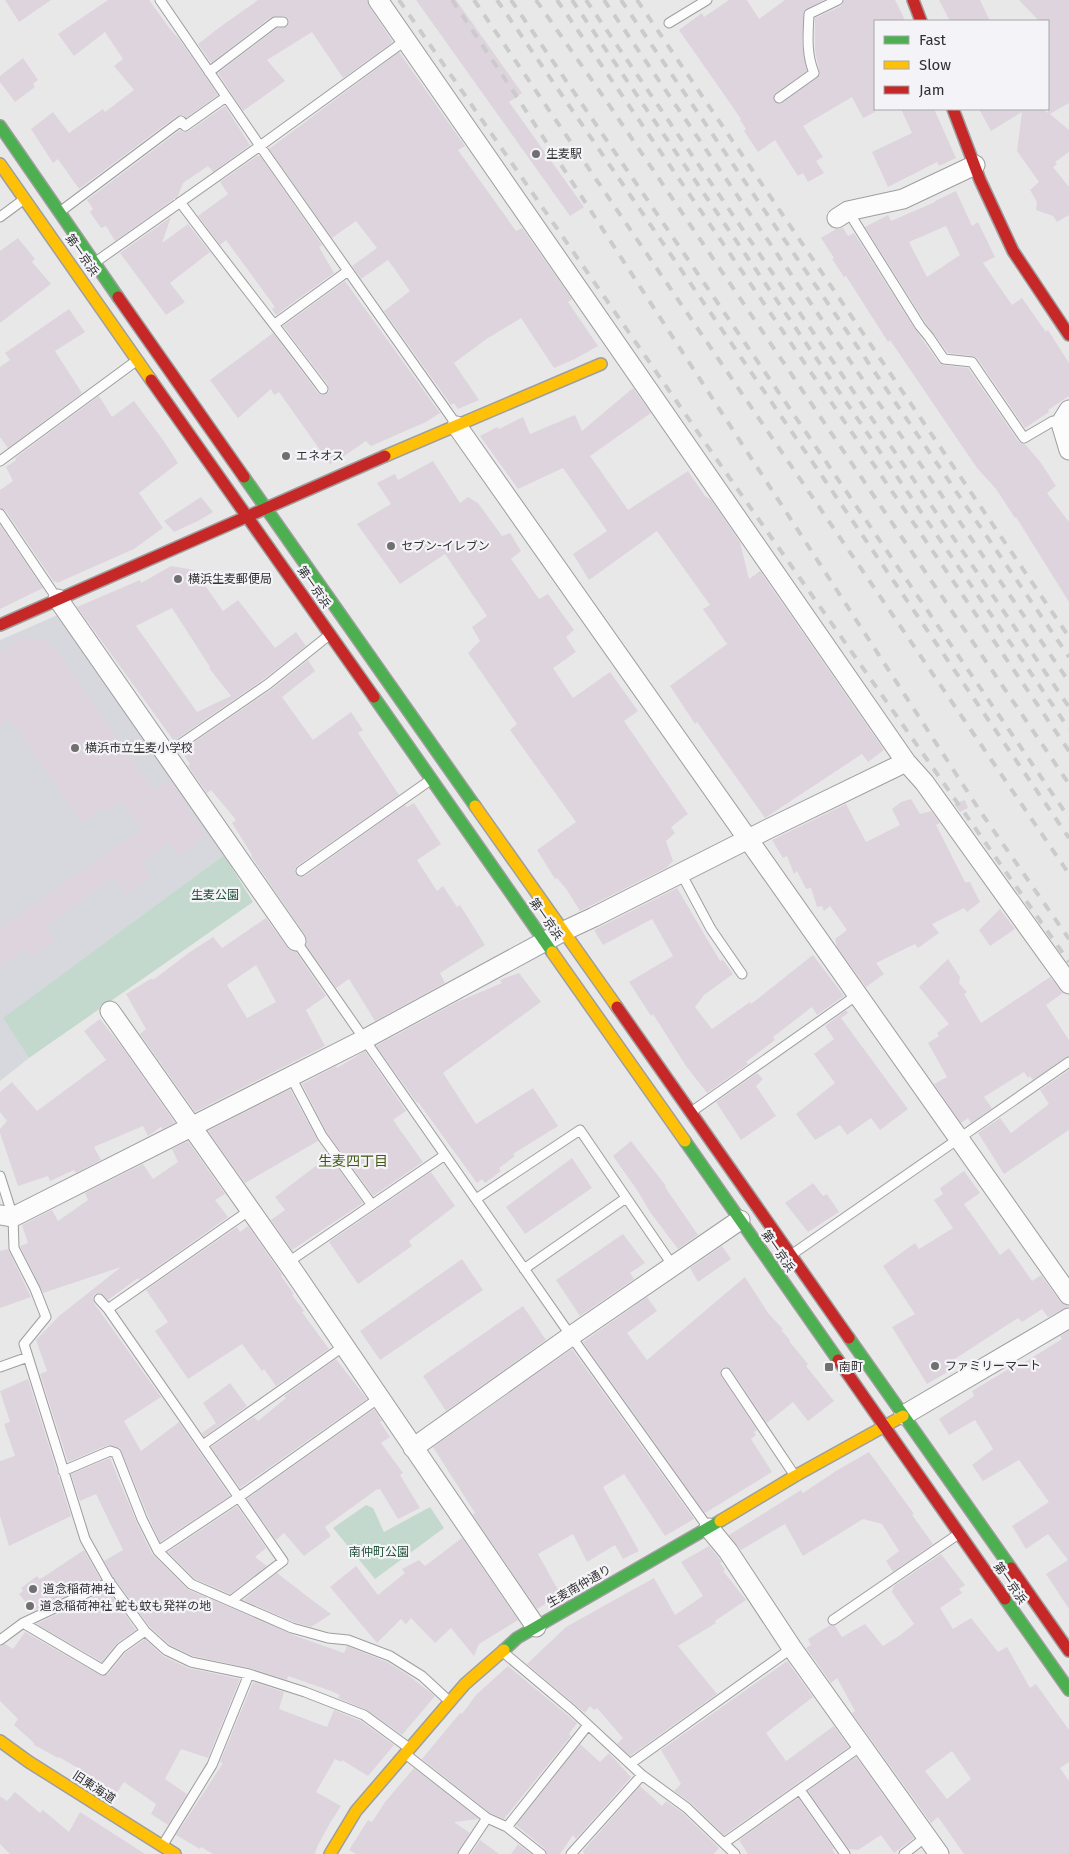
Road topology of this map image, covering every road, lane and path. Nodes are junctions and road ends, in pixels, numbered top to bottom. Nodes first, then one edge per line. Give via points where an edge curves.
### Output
1 (160, 0) edge
2 (378, 0) edge
3 (706, 0) edge
4 (838, 0) edge
5 (913, 0) edge
6 (921, 20) edge
7 (283, 22) dead end
8 (669, 23) dead end
9 (406, 40) junction
10 (209, 72) junction
11 (226, 97) junction
12 (779, 98) dead end
13 (953, 110) edge
14 (0, 126) edge
15 (260, 146) junction
16 (0, 164) edge
17 (974, 166) junction
18 (25, 199) junction
19 (180, 202) junction
20 (59, 212) junction
21 (842, 214) joint
22 (0, 217) edge
23 (94, 263) junction
24 (348, 271) junction
25 (275, 324) junction
26 (1069, 334) edge
27 (623, 352) junction
28 (138, 360) junction
29 (601, 364) joint
30 (323, 389) dead end
31 (1065, 416) edge
32 (457, 426) junction
33 (1069, 450) edge
34 (0, 460) edge
35 (266, 507) junction
36 (0, 514) edge
37 (247, 516) junction
38 (58, 599) junction
39 (0, 625) edge
40 (330, 634) junction
41 (166, 754) junction
42 (906, 762) junction
43 (431, 779) junction
44 (748, 840) junction
45 (301, 871) dead end
46 (681, 873) junction
47 (564, 931) junction
48 (296, 941) joint
49 (545, 941) junction
50 (742, 974) dead end
51 (1069, 984) edge
52 (857, 995) junction
53 (110, 1011) dead end
54 (365, 1039) junction
55 (1069, 1062) edge
56 (291, 1077) junction
57 (690, 1113) junction
58 (192, 1128) junction
59 (960, 1139) junction
60 (445, 1155) junction
61 (0, 1176) edge
62 (626, 1198) junction
63 (476, 1200) junction
64 (372, 1205) junction
65 (250, 1210) junction
66 (6, 1216) edge
67 (740, 1220) junction
68 (791, 1255) junction
69 (287, 1263) junction
70 (673, 1266) junction
71 (524, 1269) junction
72 (1069, 1295) edge
73 (99, 1299) dead end
74 (108, 1309) junction
75 (1069, 1318) edge
76 (571, 1336) junction
77 (344, 1346) junction
78 (28, 1357) junction
79 (0, 1367) edge
80 (726, 1373) dead end
81 (379, 1398) junction
82 (904, 1415) junction
83 (884, 1425) junction
84 (203, 1445) junction
85 (413, 1448) junction
86 (63, 1471) junction
87 (795, 1476) junction
88 (239, 1497) junction
89 (709, 1528) junction
90 (959, 1534) junction
91 (158, 1551) junction
92 (110, 1582) junction
93 (231, 1601) junction
94 (833, 1620) dead end
95 (23, 1623) junction
96 (536, 1627) junction
97 (145, 1631) junction
98 (0, 1640) edge
99 (792, 1648) junction
100 (501, 1650) junction
101 (1069, 1651) edge
102 (249, 1674) junction
103 (1069, 1690) edge
104 (450, 1702) junction
105 (588, 1725) junction
106 (0, 1741) edge
107 (861, 1746) junction
108 (408, 1752) junction
109 (630, 1764) junction
110 (642, 1775) junction
111 (800, 1790) junction
112 (487, 1818) junction
113 (507, 1827) junction
114 (927, 1836) junction
115 (724, 1843) junction
116 (159, 1850) edge
117 (175, 1854) edge
118 (330, 1854) edge
119 (463, 1854) edge
120 (541, 1854) edge
121 (571, 1854) edge
122 (736, 1854) edge
123 (845, 1854) edge
124 (904, 1854) edge
125 (939, 1854) edge

1 - 10 lane
2 - 9 street
3 - 8 lane
4 - 12 lane via 809,14 807,45 814,73
5 - 6 main road
7 - 10 lane via 274,22
9 - 15 lane
9 - 27 street
10 - 11 lane
11 - 15 lane
11 - 20 lane via 185,126 181,121
13 - 17 main road
14 - 20 main road, 第一京浜
15 - 19 lane
15 - 24 lane
16 - 18 main road, 第一京浜
17 - 21 street via 903,199
17 - 26 main road via 1014,251
18 - 22 lane
18 - 28 main road, 第一京浜
19 - 23 lane
19 - 25 lane
20 - 23 main road, 第一京浜
21 - 31 lane via 944,359 972,362 1024,438
23 - 35 main road, 第一京浜
24 - 25 lane
24 - 32 lane
25 - 30 lane
27 - 29 street
27 - 42 street
28 - 34 lane
28 - 37 main road, 第一京浜
29 - 32 main road
31 - 33 street
32 - 35 main road
32 - 44 street
35 - 37 main road
35 - 47 main road, 第一京浜
36 - 38 lane
37 - 38 main road
37 - 40 main road, 第一京浜
38 - 39 main road
38 - 41 street
40 - 41 lane via 268,684
40 - 43 main road, 第一京浜
41 - 48 street
42 - 44 street
42 - 51 street via 924,782
43 - 45 lane
43 - 49 main road, 第一京浜
44 - 46 street
44 - 52 street
46 - 47 street
46 - 50 lane via 711,929
47 - 49 street
47 - 57 main road, 第一京浜
48 - 54 lane
49 - 54 street
49 - 67 main road, 第一京浜
52 - 57 lane
52 - 59 street
53 - 58 street
54 - 56 street
54 - 60 lane
55 - 59 lane
56 - 58 street
56 - 64 lane via 322,1136
57 - 68 main road, 第一京浜
58 - 65 street
58 - 66 street
59 - 68 lane
59 - 72 street
60 - 63 lane
60 - 64 lane
61 - 66 lane
62 - 63 lane via 580,1130
62 - 70 lane
62 - 71 lane
63 - 71 lane
64 - 69 lane
65 - 69 street
65 - 74 lane
66 - 78 lane via 14,1248 46,1317 24,1344
67 - 70 street
67 - 83 main road, 第一京浜
68 - 82 main road, 第一京浜
69 - 77 street
70 - 76 street
71 - 76 lane
73 - 74 lane
74 - 84 lane
75 - 82 street
76 - 85 street
76 - 89 lane
77 - 81 street
77 - 84 lane
78 - 79 lane
78 - 86 lane
80 - 87 lane
81 - 85 street
81 - 88 lane
82 - 83 main road, 生麦南仲通り
82 - 101 main road, 第一京浜
83 - 87 main road, 生麦南仲通り
83 - 90 main road, 第一京浜
84 - 88 lane
85 - 96 street
86 - 91 lane via 110,1451 116,1454
86 - 92 lane via 85,1539
87 - 89 main road, 生麦南仲通り
88 - 91 lane
88 - 93 lane via 283,1561
89 - 96 main road, 生麦南仲通り
89 - 99 street via 728,1551
90 - 94 lane
90 - 103 main road, 第一京浜
91 - 93 lane via 191,1584
92 - 95 lane
92 - 97 lane
93 - 104 lane via 292,1628 348,1640 390,1656 422,1676
95 - 97 lane via 103,1670 121,1648
95 - 98 lane
96 - 100 main road, 生麦南仲通り
97 - 102 lane via 166,1650 191,1662
99 - 107 street
99 - 109 lane
100 - 104 main road, 生麦南仲通り
100 - 105 lane
102 - 108 lane via 364,1715
102 - 116 lane via 212,1765
104 - 108 main road, 生麦南仲通り
105 - 109 lane
105 - 113 lane
106 - 116 main road, 旧東海道
107 - 111 lane
107 - 114 street
108 - 112 lane
108 - 118 main road, 生麦南仲通り via 356,1810
109 - 110 lane
110 - 115 lane via 687,1808
110 - 121 lane
111 - 115 lane
111 - 123 lane
112 - 113 lane
112 - 119 lane
113 - 120 lane
114 - 124 lane
114 - 125 street
115 - 122 lane
116 - 117 main road, 旧東海道

